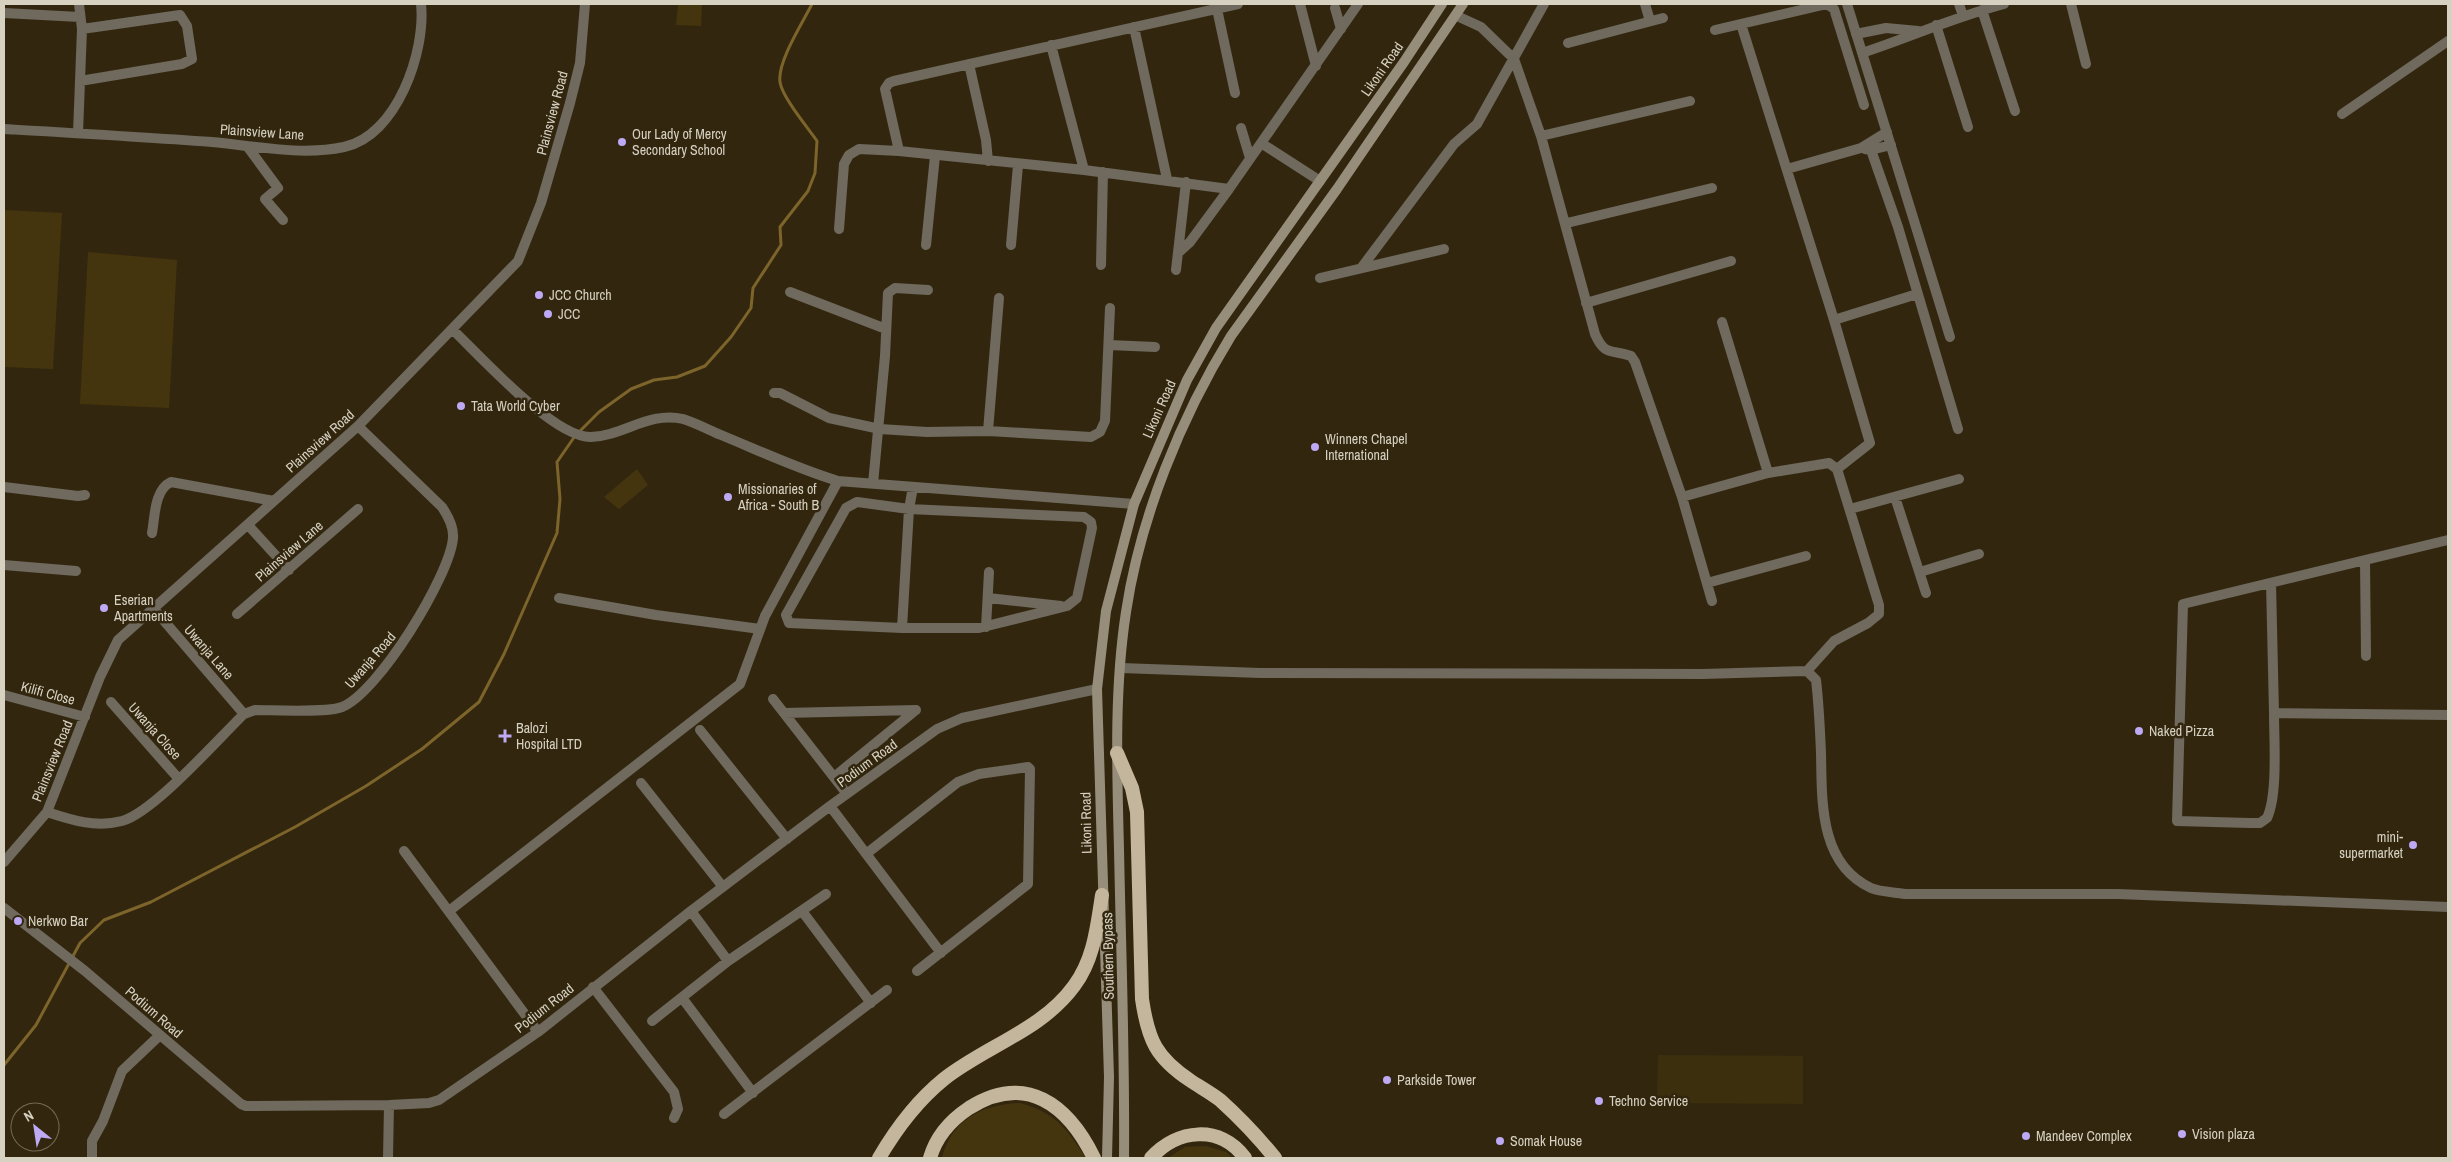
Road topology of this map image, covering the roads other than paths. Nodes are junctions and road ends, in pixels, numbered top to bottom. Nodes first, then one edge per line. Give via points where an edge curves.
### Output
1 (79, 4) edge
2 (421, 4) edge
3 (585, 4) edge
4 (1238, 4) edge
5 (1300, 4) edge
6 (1358, 4) edge
7 (1442, 4) edge
8 (1463, 4) edge
9 (1544, 4) edge
10 (1645, 4) edge
11 (1847, 4) edge
12 (1959, 4) edge
13 (2004, 4) edge
14 (2071, 4) edge
15 (1216, 8) junction
16 (1334, 8) dead end
17 (1982, 10) junction
18 (4, 13) edge
19 (1456, 16) junction
20 (1963, 16) junction
21 (80, 17) junction
22 (1663, 18) dead end
23 (1650, 21) junction
24 (1741, 24) junction
25 (1936, 25) junction
26 (1134, 27) junction
27 (82, 29) junction
28 (1341, 29) junction
29 (1715, 30) dead end
30 (1918, 31) junction
31 (1856, 34) junction
32 (2448, 41) edge
33 (1568, 43) dead end
34 (1051, 45) junction
35 (1862, 53) junction
36 (1514, 59) junction
37 (969, 64) junction
38 (2086, 64) dead end
39 (1316, 66) junction
40 (80, 81) junction
41 (1235, 93) dead end
42 (1690, 101) dead end
43 (1864, 105) dead end
44 (2014, 111) dead end
45 (2342, 114) dead end
46 (1968, 127) dead end
47 (1241, 128) dead end
48 (4, 129) edge
49 (1887, 132) junction
50 (78, 133) junction
51 (1542, 136) junction
52 (1261, 144) junction
53 (247, 146) junction
54 (1891, 146) junction
55 (1866, 149) junction
56 (899, 151) junction
57 (935, 156) junction
58 (1250, 158) junction
59 (988, 161) junction
60 (1018, 164) junction
61 (1787, 169) junction
62 (1084, 170) junction
63 (1103, 172) junction
64 (1167, 179) junction
65 (1320, 181) junction
66 (1186, 182) junction
67 (1712, 188) dead end
68 (1229, 189) junction
69 (283, 220) dead end
70 (1567, 223) junction
71 (839, 229) dead end
72 (926, 245) dead end
73 (1011, 246) dead end
74 (1444, 248) dead end
75 (1178, 253) junction
76 (1731, 261) dead end
77 (1101, 265) dead end
78 (1362, 267) junction
79 (1176, 270) dead end
80 (1320, 278) dead end
81 (928, 290) dead end
82 (790, 292) dead end
83 (1918, 294) junction
84 (999, 298) dead end
85 (1586, 303) junction
86 (1110, 308) dead end
87 (1834, 320) junction
88 (1722, 322) dead end
89 (452, 329) junction
90 (886, 329) junction
91 (1950, 337) dead end
92 (1109, 345) junction
93 (1154, 346) dead end
94 (774, 394) dead end
95 (358, 426) junction
96 (880, 429) junction
97 (1958, 429) dead end
98 (988, 431) junction
99 (1837, 469) junction
100 (1768, 473) junction
101 (1958, 479) dead end
102 (838, 481) junction
103 (873, 484) junction
104 (913, 487) junction
105 (4, 488) edge
106 (85, 495) dead end
107 (1682, 496) junction
108 (1895, 497) junction
109 (274, 501) junction
110 (1134, 504) junction
111 (1152, 508) junction
112 (358, 509) dead end
113 (909, 509) junction
114 (1850, 509) junction
115 (248, 525) junction
116 (152, 533) dead end
117 (2448, 540) edge
118 (1979, 554) dead end
119 (1806, 556) dead end
120 (2365, 560) junction
121 (4, 565) edge
122 (289, 570) junction
123 (76, 571) dead end
124 (989, 572) dead end
125 (1920, 572) junction
126 (1707, 583) junction
127 (2271, 583) junction
128 (1926, 593) dead end
129 (559, 598) dead end
130 (988, 598) junction
131 (1712, 601) dead end
132 (1067, 606) junction
133 (153, 608) junction
134 (237, 614) dead end
135 (986, 627) junction
136 (902, 628) junction
137 (760, 629) junction
138 (2366, 656) dead end
139 (1121, 668) junction
140 (1807, 671) junction
141 (1097, 689) junction
142 (4, 695) edge
143 (773, 699) dead end
144 (111, 702) dead end
145 (784, 713) junction
146 (2274, 713) junction
147 (244, 714) junction
148 (2448, 715) edge
149 (85, 717) junction
150 (700, 730) dead end
151 (1117, 753) junction
152 (834, 777) junction
153 (178, 778) junction
154 (641, 782) dead end
155 (847, 794) junction
156 (830, 806) junction
157 (47, 812) junction
158 (786, 839) junction
159 (404, 851) dead end
160 (866, 854) junction
161 (4, 862) edge
162 (723, 887) junction
163 (826, 894) dead end
164 (1102, 895) junction
165 (2448, 906) edge
166 (4, 908) edge
167 (449, 911) junction
168 (691, 911) junction
169 (802, 911) junction
170 (941, 953) junction
171 (728, 961) junction
172 (917, 971) dead end
173 (593, 987) junction
174 (887, 990) dead end
175 (683, 999) junction
176 (871, 1003) junction
177 (652, 1021) dead end
178 (538, 1032) junction
179 (160, 1035) junction
180 (753, 1093) junction
181 (389, 1105) junction
182 (724, 1114) dead end
183 (674, 1118) dead end
184 (92, 1158) edge
185 (388, 1158) edge
186 (879, 1158) edge
187 (930, 1158) edge
188 (1094, 1158) edge
189 (1107, 1158) edge
190 (1124, 1158) edge
191 (1151, 1158) edge
192 (1245, 1158) edge
193 (1275, 1158) edge

1 - 21 street
2 - 53 street, Plainsview Lane via 419,46 400,99 384,122 364,139 345,147 318,150
3 - 89 street, Plainsview Road via 581,54 570,102 541,203 520,257
4 - 15 street
5 - 39 street
6 - 28 street
7 - 65 main road, Likoni Road
8 - 19 main road
9 - 36 street
10 - 23 street
11 - 31 street
12 - 20 street
13 - 17 street
14 - 38 street
15 - 26 street
15 - 41 street
16 - 28 street
17 - 20 street
17 - 44 street
18 - 21 street
19 - 36 street via 1481,27
19 - 111 main road via 1226,344 1177,441
20 - 25 street
21 - 27 street
22 - 23 street
23 - 33 street
24 - 29 street
24 - 43 street via 1822,4 1831,6
24 - 61 street
25 - 30 street
25 - 46 street
26 - 34 street
26 - 64 street
27 - 40 street
27 - 40 street via 180,15 187,26 192,59 182,64
28 - 39 street
30 - 31 street via 1886,28
30 - 35 street
31 - 35 street
32 - 45 street
34 - 37 street
34 - 62 street
35 - 49 street
36 - 51 street
36 - 78 street via 1476,124 1454,144
37 - 56 street via 886,85
37 - 59 street
39 - 52 street
40 - 50 street
42 - 51 street
47 - 58 street
48 - 50 street, Plainsview Lane
49 - 54 street
49 - 55 street
50 - 53 street, Plainsview Lane
51 - 70 street
52 - 58 street
52 - 65 street
53 - 69 street via 278,188 266,199
54 - 55 street
54 - 91 street
55 - 61 street
55 - 83 street via 1898,227
56 - 57 street
56 - 71 street via 859,149 846,159
57 - 59 street
57 - 72 street
58 - 68 street
59 - 60 street
60 - 62 street
60 - 73 street
61 - 87 street
62 - 63 street
63 - 64 street
63 - 77 street
64 - 66 street
65 - 110 main road, Likoni Road via 1262,260 1202,352 1162,434
66 - 68 street
66 - 75 street
67 - 70 street
68 - 75 street via 1190,242
70 - 85 street
74 - 78 street
75 - 79 street
76 - 85 street
78 - 80 street
81 - 90 street via 900,287 890,290
82 - 90 street
83 - 87 street
83 - 97 street
84 - 98 street
85 - 107 street via 1595,334 1604,349 1632,356 1635,362
86 - 92 street
87 - 99 street via 1870,442
88 - 100 street
89 - 95 street, Plainsview Road
89 - 102 street via 542,414 566,430 590,437 653,419 682,419
90 - 96 street
92 - 93 street
92 - 98 street via 1106,421 1100,432 1091,437
94 - 96 street via 780,392 840,422
95 - 109 street, Plainsview Road
95 - 147 street, Uwanja Road via 448,515 453,536 446,560 411,634 353,700 331,709 255,710
96 - 98 street
96 - 103 street
99 - 100 street via 1829,463
99 - 114 street
100 - 107 street
101 - 108 street
102 - 103 street
102 - 137 street
103 - 104 street
104 - 110 street
104 - 113 street
105 - 106 street
107 - 126 street
108 - 114 street
108 - 125 street
109 - 115 street, Plainsview Road
109 - 116 street via 171,482 164,485 159,493
110 - 111 main road
110 - 141 main road, Likoni Road via 1106,611
111 - 139 main road via 1130,590
112 - 122 street, Plainsview Lane
113 - 132 street via 1084,517 1091,522 1092,528 1077,598
113 - 136 street
113 - 136 street via 857,502 846,508 786,615 792,624
114 - 140 street via 1879,614 1834,641
115 - 122 street
115 - 133 street, Plainsview Road
117 - 120 street
118 - 125 street
119 - 126 street
120 - 127 street
120 - 138 street
121 - 123 street
122 - 134 street, Plainsview Lane
124 - 130 street
125 - 128 street
126 - 131 street
127 - 146 street
127 - 146 street via 2183,604 2177,821 2250,823 2267,818 2273,779
129 - 137 street
130 - 132 street
130 - 135 street
132 - 135 street
133 - 147 street, Uwanja Lane
133 - 149 street, Plainsview Road via 115,645
135 - 136 street
137 - 167 street via 743,678 736,688
139 - 140 street via 1260,673 1703,674
139 - 151 main road
140 - 165 street via 1816,680 1822,804 1828,834 1844,868 1872,888 1905,894 2118,894
141 - 155 street, Podium Road via 949,723
141 - 164 main road, Likoni Road
142 - 149 street, Kilifi Close
143 - 145 street
144 - 153 street, Uwanja Close
145 - 152 street
145 - 152 street via 916,710
146 - 148 street
147 - 153 street
149 - 157 street, Plainsview Road
150 - 158 street
151 - 190 main road, Southern Bypass
151 - 193 highway via 1132,788 1137,812 1142,999 1152,1042 1164,1060 1247,1124
152 - 155 street
153 - 157 street via 146,809 121,821 88,823
154 - 162 street
155 - 156 street, Podium Road
156 - 158 street, Podium Road
156 - 160 street
157 - 161 street, Plainsview Road
158 - 162 street, Podium Road
159 - 167 street
160 - 170 street
160 - 170 street via 958,782 979,774 1029,768 1028,884
162 - 168 street, Podium Road
163 - 169 street
164 - 186 highway via 1092,950 1075,985 1060,1003 944,1079 911,1112
164 - 189 main road, Southern Bypass via 1109,1076
166 - 179 street, Podium Road
167 - 178 street
168 - 171 street
168 - 173 street, Podium Road
169 - 171 street
169 - 176 street
170 - 172 street
171 - 175 street
173 - 178 street, Podium Road
173 - 183 street via 674,1092 678,1109
174 - 176 street
175 - 177 street
175 - 180 street
176 - 180 street
178 - 181 street, Podium Road via 438,1100
179 - 181 street, Podium Road via 236,1101 246,1106
179 - 184 street via 122,1071 92,1141
180 - 182 street
181 - 185 street
187 - 188 highway via 947,1126 961,1113 981,1100 1012,1092 1027,1093 1049,1102 1063,1113 1075,1126
191 - 192 highway via 1169,1142 1186,1135 1208,1133 1222,1138

